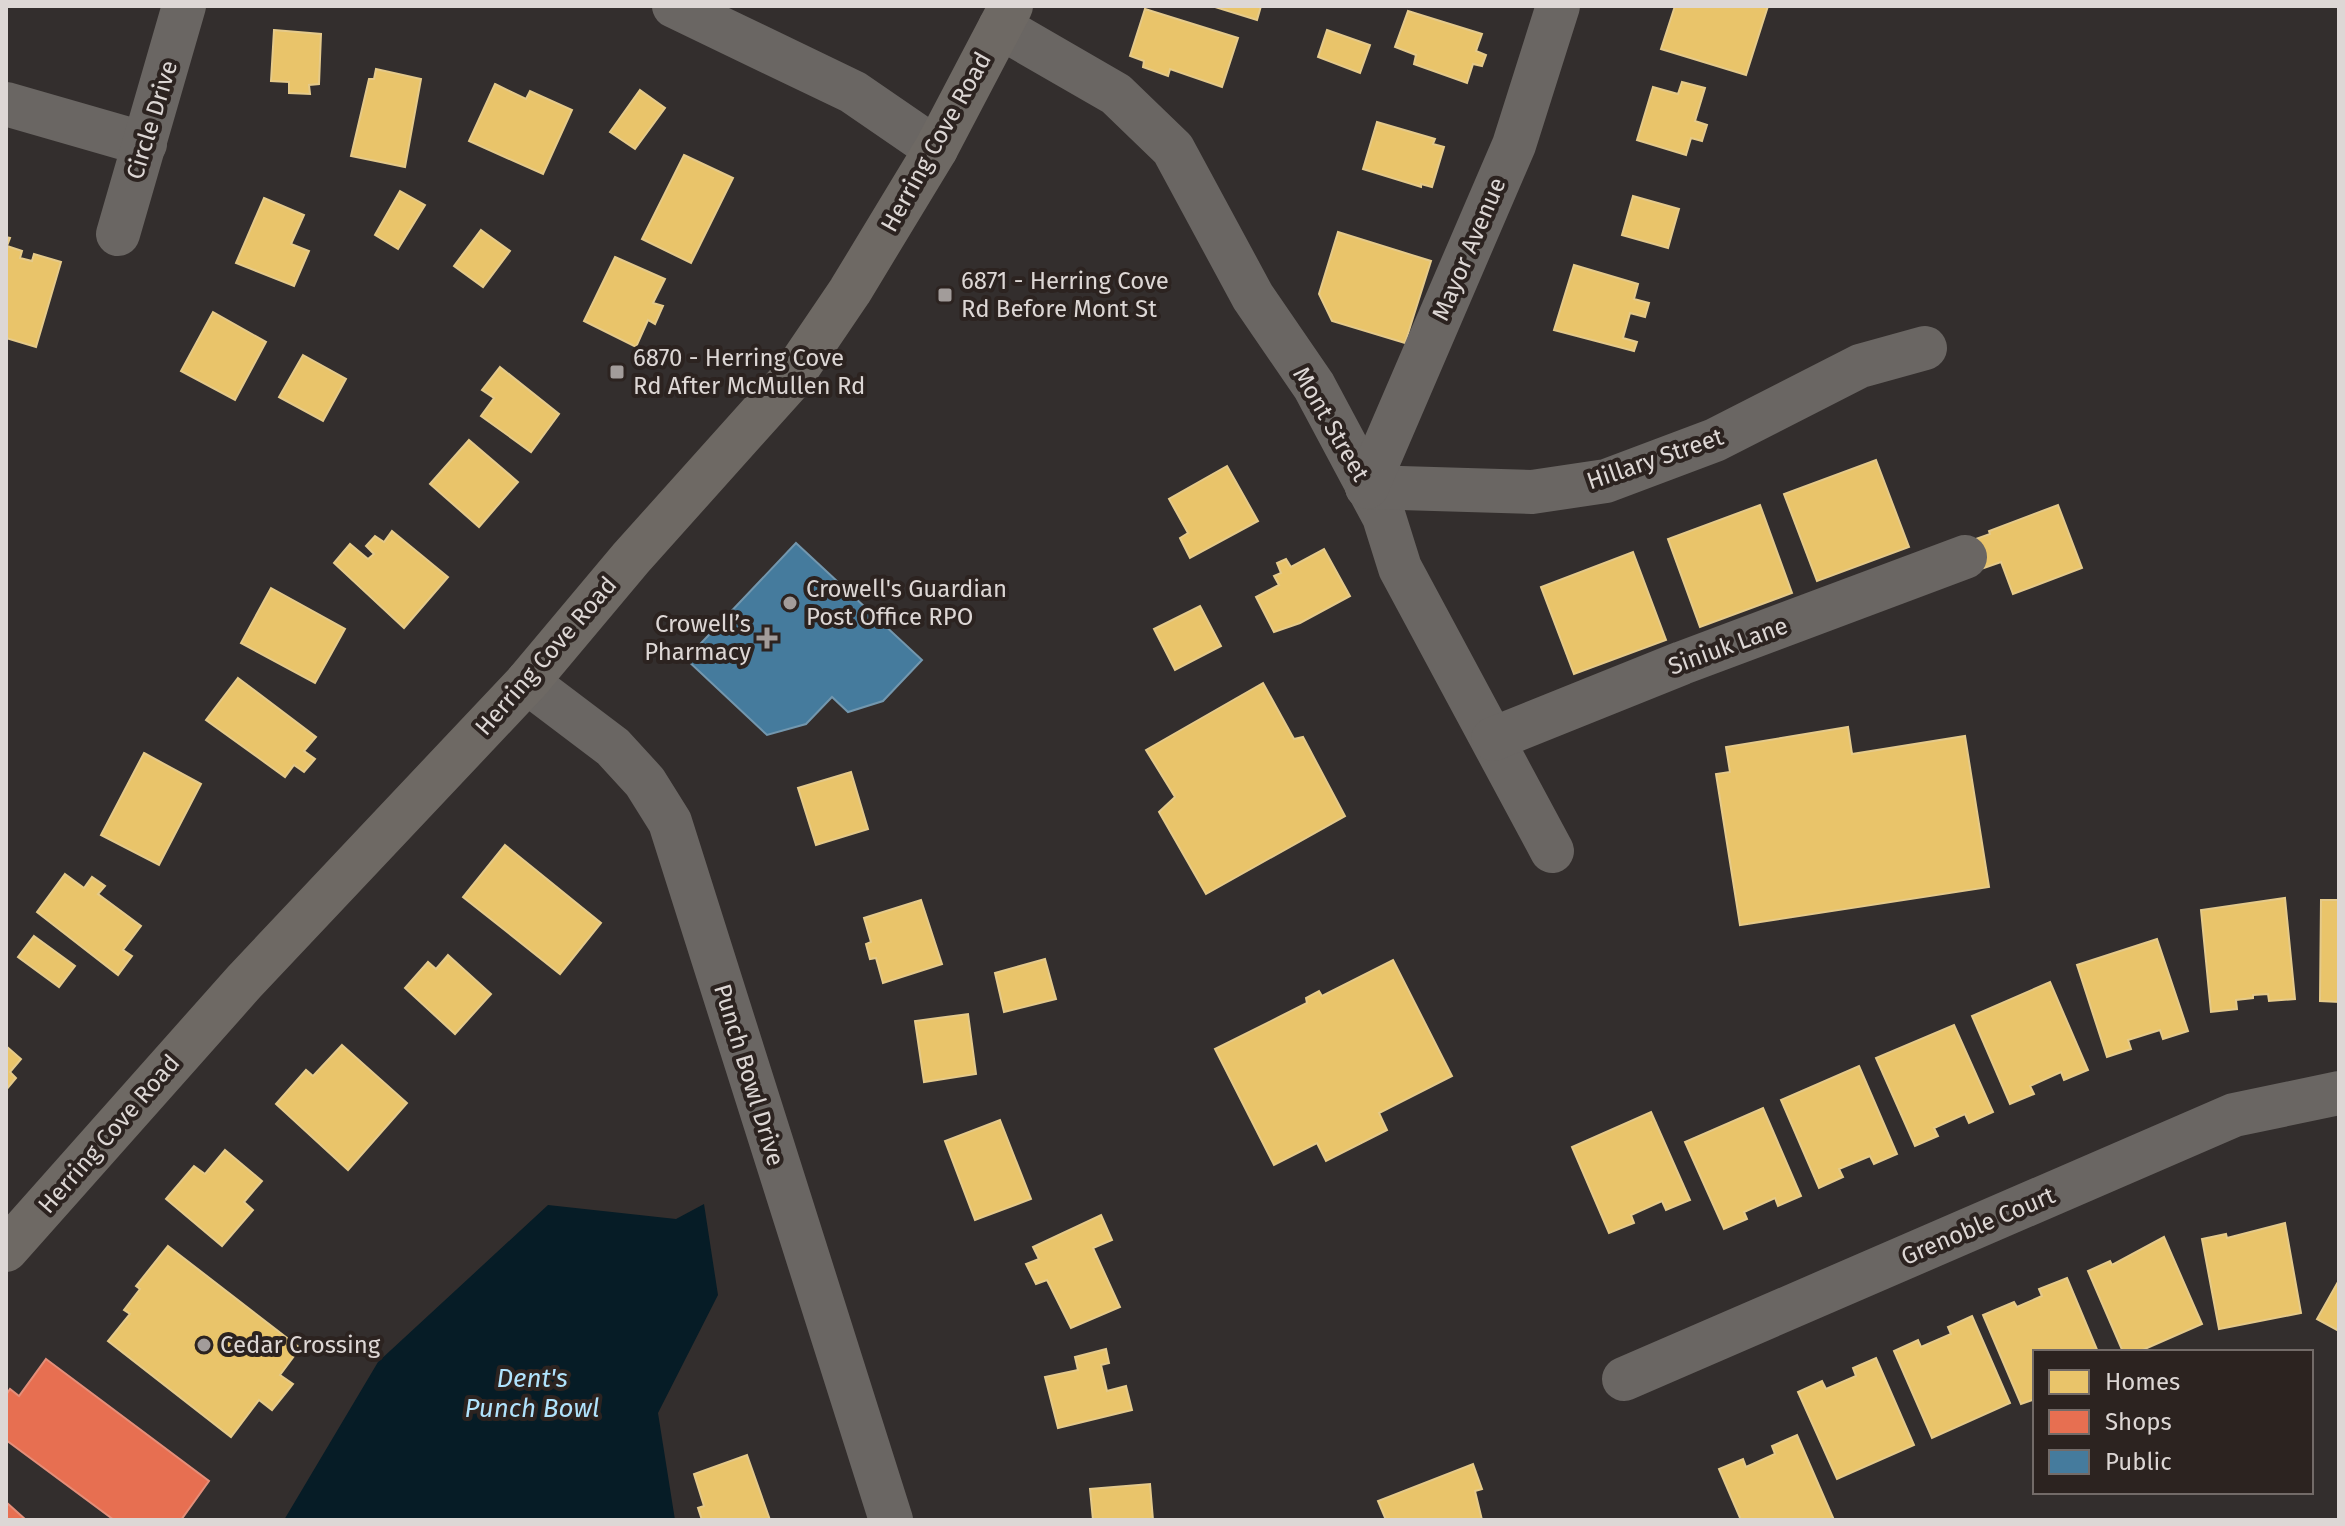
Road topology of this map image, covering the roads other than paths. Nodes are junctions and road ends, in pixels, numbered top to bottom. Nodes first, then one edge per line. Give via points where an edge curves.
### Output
1 (184, 6) edge
2 (674, 6) edge
3 (1558, 6) edge
4 (1006, 17) edge
5 (6, 104) edge
6 (145, 144) junction
7 (936, 149) junction
8 (118, 234) dead end
9 (1925, 348) dead end
10 (1367, 487) junction
11 (1965, 557) dead end
12 (527, 682) junction
13 (1493, 739) junction
14 (1552, 851) dead end
15 (2339, 1093) edge
16 (6, 1250) edge
17 (1624, 1379) dead end
18 (891, 1520) edge

1 - 6 street, Circle Drive
2 - 7 street via 853,92
3 - 10 street, Mayor Avenue via 1514,145
4 - 7 main road, Herring Cove Road
4 - 10 street, Mont Street via 1116,94 1173,149 1253,297 1314,386
5 - 6 street
6 - 8 street, Circle Drive
7 - 12 main road, Herring Cove Road via 787,384
9 - 10 street, Hillary Street via 1860,366 1715,440 1606,481 1532,492
10 - 13 street, Mont Street via 1384,517 1400,568
11 - 13 street, Siniuk Lane
12 - 16 main road, Herring Cove Road via 244,982
12 - 18 street, Punch Bowl Drive via 613,747 645,782 670,822
13 - 14 street, Mont Street
15 - 17 street, Grenoble Court via 2234,1115

